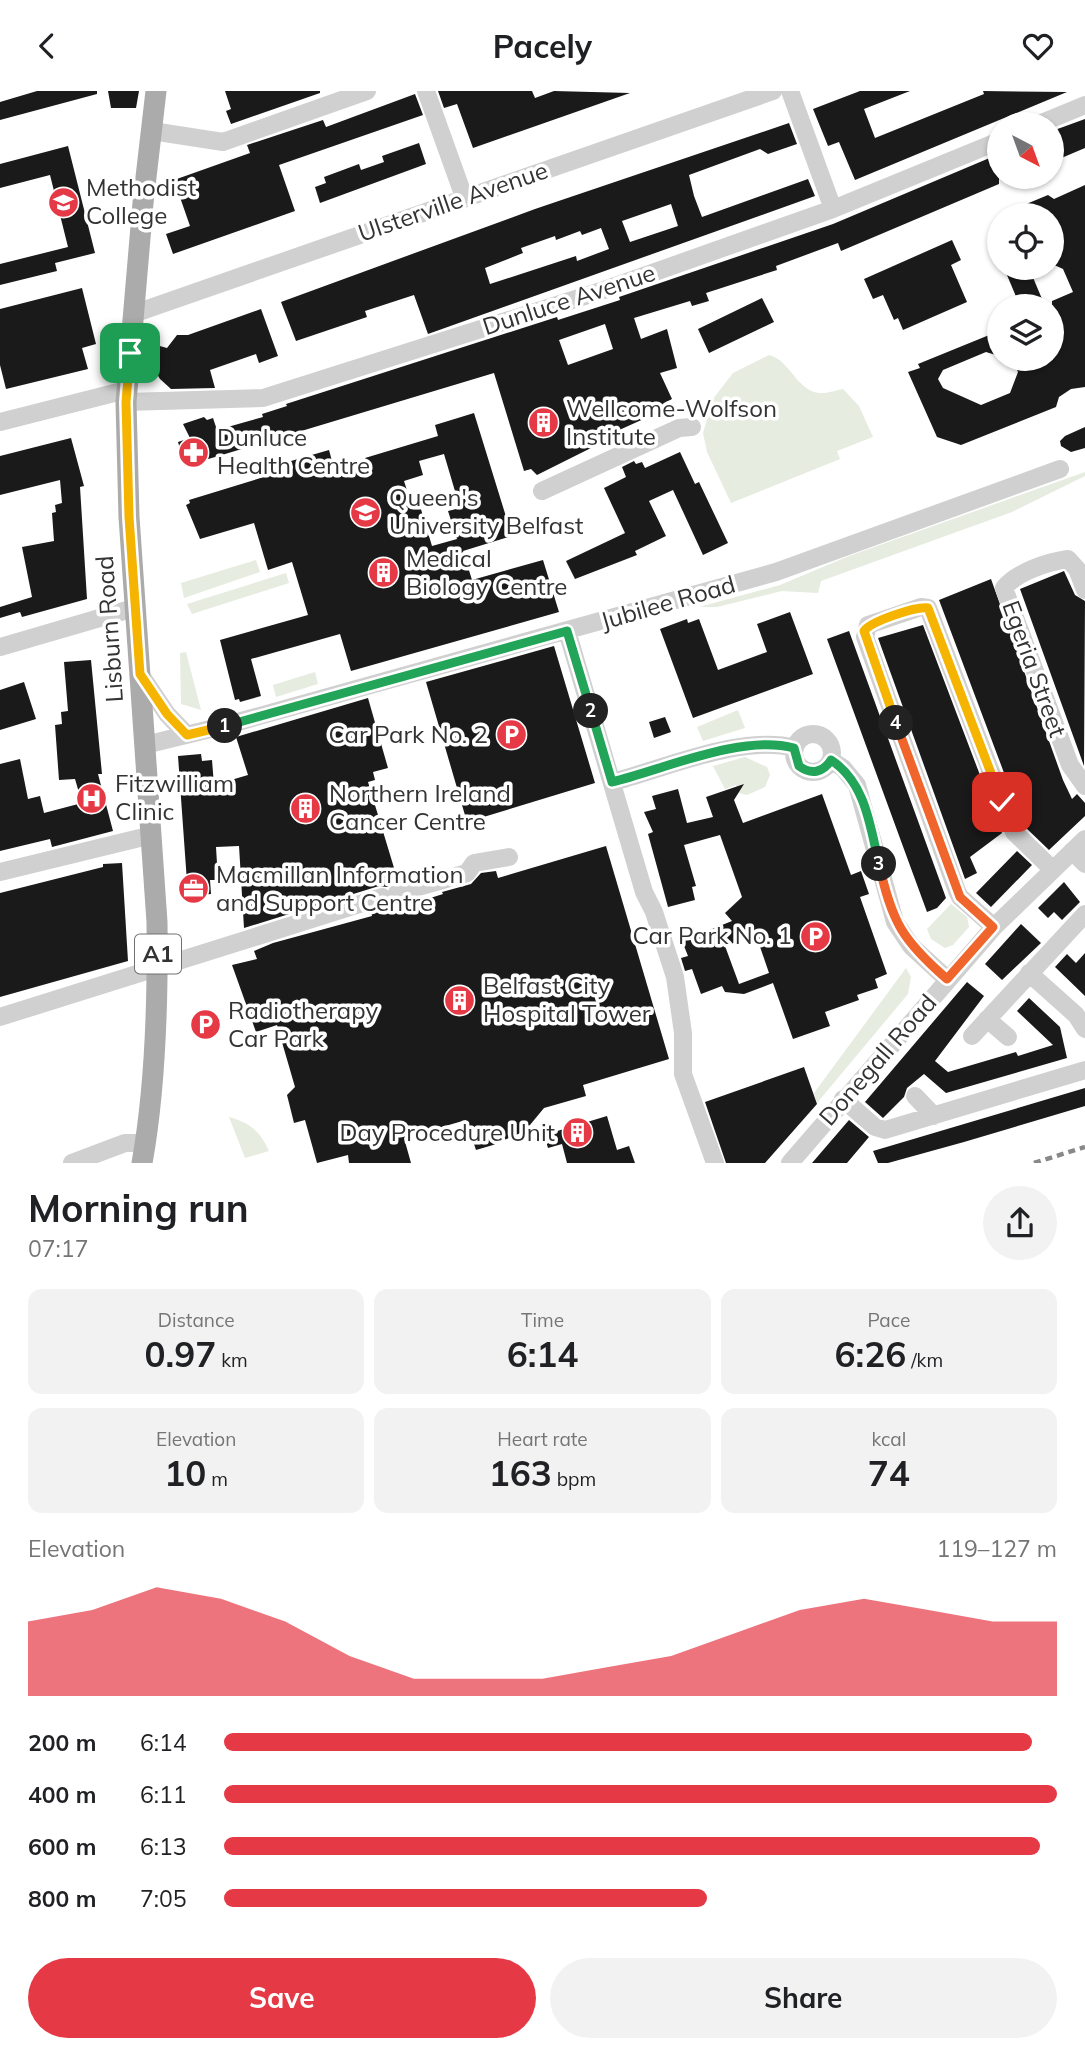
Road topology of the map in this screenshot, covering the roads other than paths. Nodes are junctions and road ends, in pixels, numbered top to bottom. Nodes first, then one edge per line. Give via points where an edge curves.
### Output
1 (156, 91) edge
2 (367, 91) edge
3 (426, 91) edge
4 (773, 91) edge
5 (790, 91) edge
6 (1085, 105) edge
7 (1064, 114) edge
8 (152, 131) junction
9 (987, 146) edge
10 (464, 197) junction
11 (833, 209) junction
12 (133, 314) junction
13 (126, 396) junction
14 (0, 422) edge
15 (692, 427) dead end
16 (1060, 468) dead end
17 (542, 491) dead end
18 (1085, 590) edge
19 (134, 608) junction
20 (567, 631) junction
21 (0, 647) edge
22 (140, 674) junction
23 (187, 735) junction
24 (145, 745) junction
25 (794, 748) junction
26 (831, 760) junction
27 (612, 782) junction
28 (1085, 786) edge
29 (152, 835) junction
30 (1078, 845) edge
31 (509, 857) dead end
32 (1085, 864) edge
33 (1052, 869) junction
34 (0, 872) edge
35 (1085, 914) edge
36 (993, 927) junction
37 (158, 965) junction
38 (1029, 973) junction
39 (947, 979) junction
40 (0, 1017) edge
41 (987, 1019) junction
42 (1085, 1029) edge
43 (972, 1036) dead end
44 (1008, 1037) dead end
45 (1085, 1070) edge
46 (915, 1095) dead end
47 (843, 1099) junction
48 (934, 1116) junction
49 (144, 1153) edge
50 (72, 1163) edge
51 (715, 1163) edge
52 (790, 1163) edge

1 - 8 main road, Lisburn Road / A1
2 - 8 street via 223,142
3 - 10 street
4 - 10 street, Ulsterville Avenue
5 - 11 street
6 - 7 street
8 - 12 main road, Lisburn Road / A1
9 - 11 street, Dunluce Avenue
10 - 12 street, Ulsterville Avenue
11 - 13 street, Dunluce Avenue via 262,398
12 - 13 main road, Lisburn Road / A1
13 - 14 street, Dunluce Avenue
13 - 19 main road, Lisburn Road / A1
15 - 17 street via 679,428
16 - 20 street, Jubilee Road via 776,572
18 - 28 street, Egeria Street via 1068,559 1010,580 1004,588 1070,765
19 - 21 street
19 - 22 main road, Lisburn Road / A1
20 - 23 street, Jubilee Road
20 - 27 street
22 - 23 street
22 - 24 main road, Lisburn Road / A1
23 - 24 street, Jubilee Road
24 - 29 main road, Lisburn Road / A1
25 - 26 street via 804,770 823,769
25 - 26 street via 808,734 821,735 830,743
25 - 27 street via 748,747
26 - 39 street via 857,785 895,922 911,946
27 - 51 street via 675,977 683,1074
29 - 34 street
29 - 37 main road, Lisburn Road / A1
30 - 32 street
30 - 33 street, Donegall Road
31 - 37 street via 474,863 467,873
33 - 36 street, Donegall Road
33 - 36 street via 1014,832 932,613 921,607 868,625 865,637 957,891
35 - 38 street via 1051,937
36 - 39 street, Donegall Road
37 - 40 street
37 - 49 main road, Lisburn Road / A1
38 - 41 street via 1000,992
38 - 42 street via 1076,1015
39 - 47 street, Donegall Road
41 - 43 street
41 - 44 street
45 - 48 street
46 - 48 street
47 - 48 street via 879,1130
47 - 52 street, Donegall Road
49 - 50 street via 125,1143

